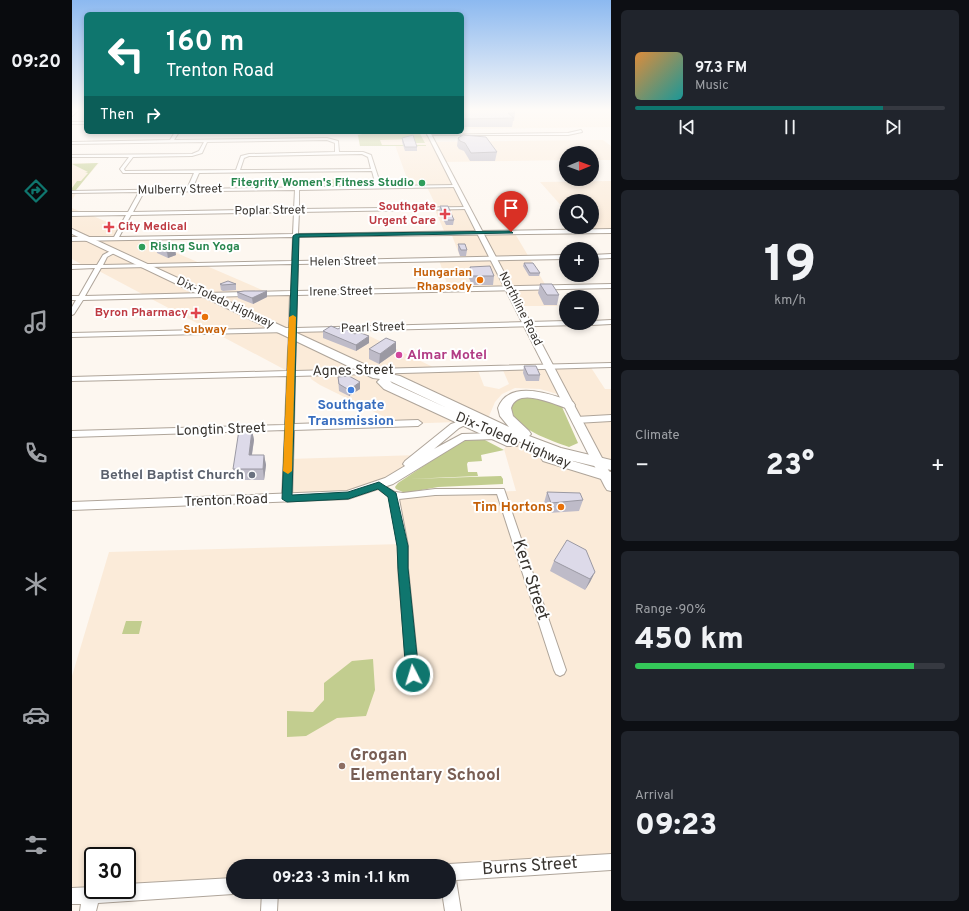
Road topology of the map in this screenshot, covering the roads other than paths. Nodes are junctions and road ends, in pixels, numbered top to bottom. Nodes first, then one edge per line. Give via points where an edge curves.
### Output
1 (200, 153) edge
2 (338, 153) joint
3 (438, 153) edge
4 (132, 155) junction
5 (72, 156) edge
6 (374, 170) junction
7 (197, 172) junction
8 (237, 172) junction
9 (456, 186) junction
10 (379, 188) junction
11 (297, 189) junction
12 (189, 190) junction
13 (142, 191) junction
14 (72, 192) edge
15 (468, 208) junction
16 (297, 211) junction
17 (129, 213) junction
18 (72, 214) edge
19 (72, 231) edge
20 (611, 231) edge
21 (481, 233) junction
22 (296, 236) junction
23 (90, 239) junction
24 (115, 239) junction
25 (72, 240) edge
26 (114, 251) junction
27 (611, 256) edge
28 (559, 257) edge
29 (599, 257) edge
30 (494, 259) junction
31 (295, 263) junction
32 (145, 265) junction
33 (98, 266) junction
34 (72, 267) edge
35 (611, 286) edge
36 (509, 288) junction
37 (294, 293) junction
38 (207, 295) junction
39 (72, 298) edge
40 (81, 298) junction
41 (72, 313) edge
42 (611, 322) edge
43 (559, 323) edge
44 (599, 323) edge
45 (527, 324) junction
46 (289, 332) junction
47 (72, 335) edge
48 (611, 365) edge
49 (549, 366) junction
50 (291, 373) junction
51 (373, 373) junction
52 (72, 379) edge
53 (569, 405) junction
54 (611, 418) edge
55 (576, 420) junction
56 (466, 422) junction
57 (418, 424) dead end
58 (290, 427) junction
59 (72, 434) edge
60 (516, 435) junction
61 (496, 436) junction
62 (534, 442) junction
63 (405, 471) junction
64 (607, 473) edge
65 (379, 486) junction
66 (393, 495) junction
67 (287, 499) junction
68 (72, 506) edge
69 (560, 670) dead end
70 (413, 675) dead end
71 (611, 862) edge
72 (456, 872) edge
73 (226, 886) edge
74 (136, 892) edge
75 (84, 895) edge
76 (72, 896) edge
77 (90, 899) edge
78 (270, 899) edge
79 (451, 899) edge
80 (88, 911) edge
81 (269, 911) edge
82 (453, 911) edge

1 - 4 street via 195,155
2 - 6 street via 369,154
2 - 8 street via 246,155 242,157
3 - 9 main road, Northline Road
4 - 5 street
4 - 7 street via 122,169 123,172
6 - 8 street
6 - 10 street
7 - 8 street
7 - 12 street
9 - 10 street, Mulberry Street
9 - 15 main road, Northline Road
10 - 11 street, Mulberry Street
11 - 12 street, Mulberry Street
11 - 16 street
12 - 13 street, Mulberry Street
13 - 14 street, Mulberry Street
13 - 17 street
15 - 16 street, Poplar Street
15 - 21 main road, Northline Road
16 - 17 street, Poplar Street
16 - 22 street
17 - 18 street, Poplar Street
17 - 24 street
19 - 23 main road, Dix-Toledo Highway
20 - 21 street
21 - 22 street
21 - 30 main road, Northline Road
22 - 24 street
22 - 31 street
23 - 24 street
23 - 25 street
23 - 26 main road, Dix-Toledo Highway
26 - 32 main road, Dix-Toledo Highway
26 - 33 street via 107,254
27 - 29 street
28 - 30 street, Helen Street
30 - 31 street, Helen Street
30 - 36 main road, Northline Road
31 - 32 street, Helen Street
31 - 37 street
32 - 33 street, Helen Street
32 - 38 main road, Dix-Toledo Highway
33 - 34 street, Helen Street
33 - 40 street
35 - 36 street, Irene Street
36 - 37 street, Irene Street
36 - 45 main road, Northline Road
37 - 38 street, Irene Street
37 - 46 street
38 - 40 street, Irene Street
38 - 46 main road, Dix-Toledo Highway
39 - 40 street, Irene Street
40 - 41 street
42 - 44 street
43 - 45 street, Pearl Street
45 - 46 street, Pearl Street
45 - 49 main road, Northline Road
46 - 47 street, Pearl Street
46 - 50 street
46 - 51 main road, Dix-Toledo Highway
48 - 49 street, Agnes Street
49 - 51 street, Agnes Street
49 - 53 main road, Northline Road
50 - 51 street, Agnes Street
50 - 52 street, Agnes Street
50 - 58 street
51 - 56 main road, Dix-Toledo Highway via 388,386
51 - 60 main road, Dix-Toledo Highway via 396,379
53 - 55 main road, Northline Road
53 - 62 main road via 532,394 517,396 508,401 506,415
54 - 55 street
55 - 64 main road, Northline Road
56 - 60 main road via 485,424
56 - 61 main road, Dix-Toledo Highway
56 - 63 street, Trenton Road via 443,434 409,464
57 - 58 street, Longtin Street
58 - 59 street, Longtin Street
58 - 67 street
60 - 62 main road, Dix-Toledo Highway
61 - 63 street, Trenton Road via 462,437
61 - 64 main road, Dix-Toledo Highway via 575,468
62 - 64 main road, Dix-Toledo Highway
63 - 65 street, Trenton Road
65 - 66 street
65 - 67 street, Trenton Road via 348,495
66 - 69 street, Kerr Street via 501,491
66 - 70 street via 403,546
67 - 68 street, Trenton Road
71 - 72 street, Burns Street
73 - 74 street
75 - 76 street
77 - 80 street
78 - 81 street
79 - 82 street

